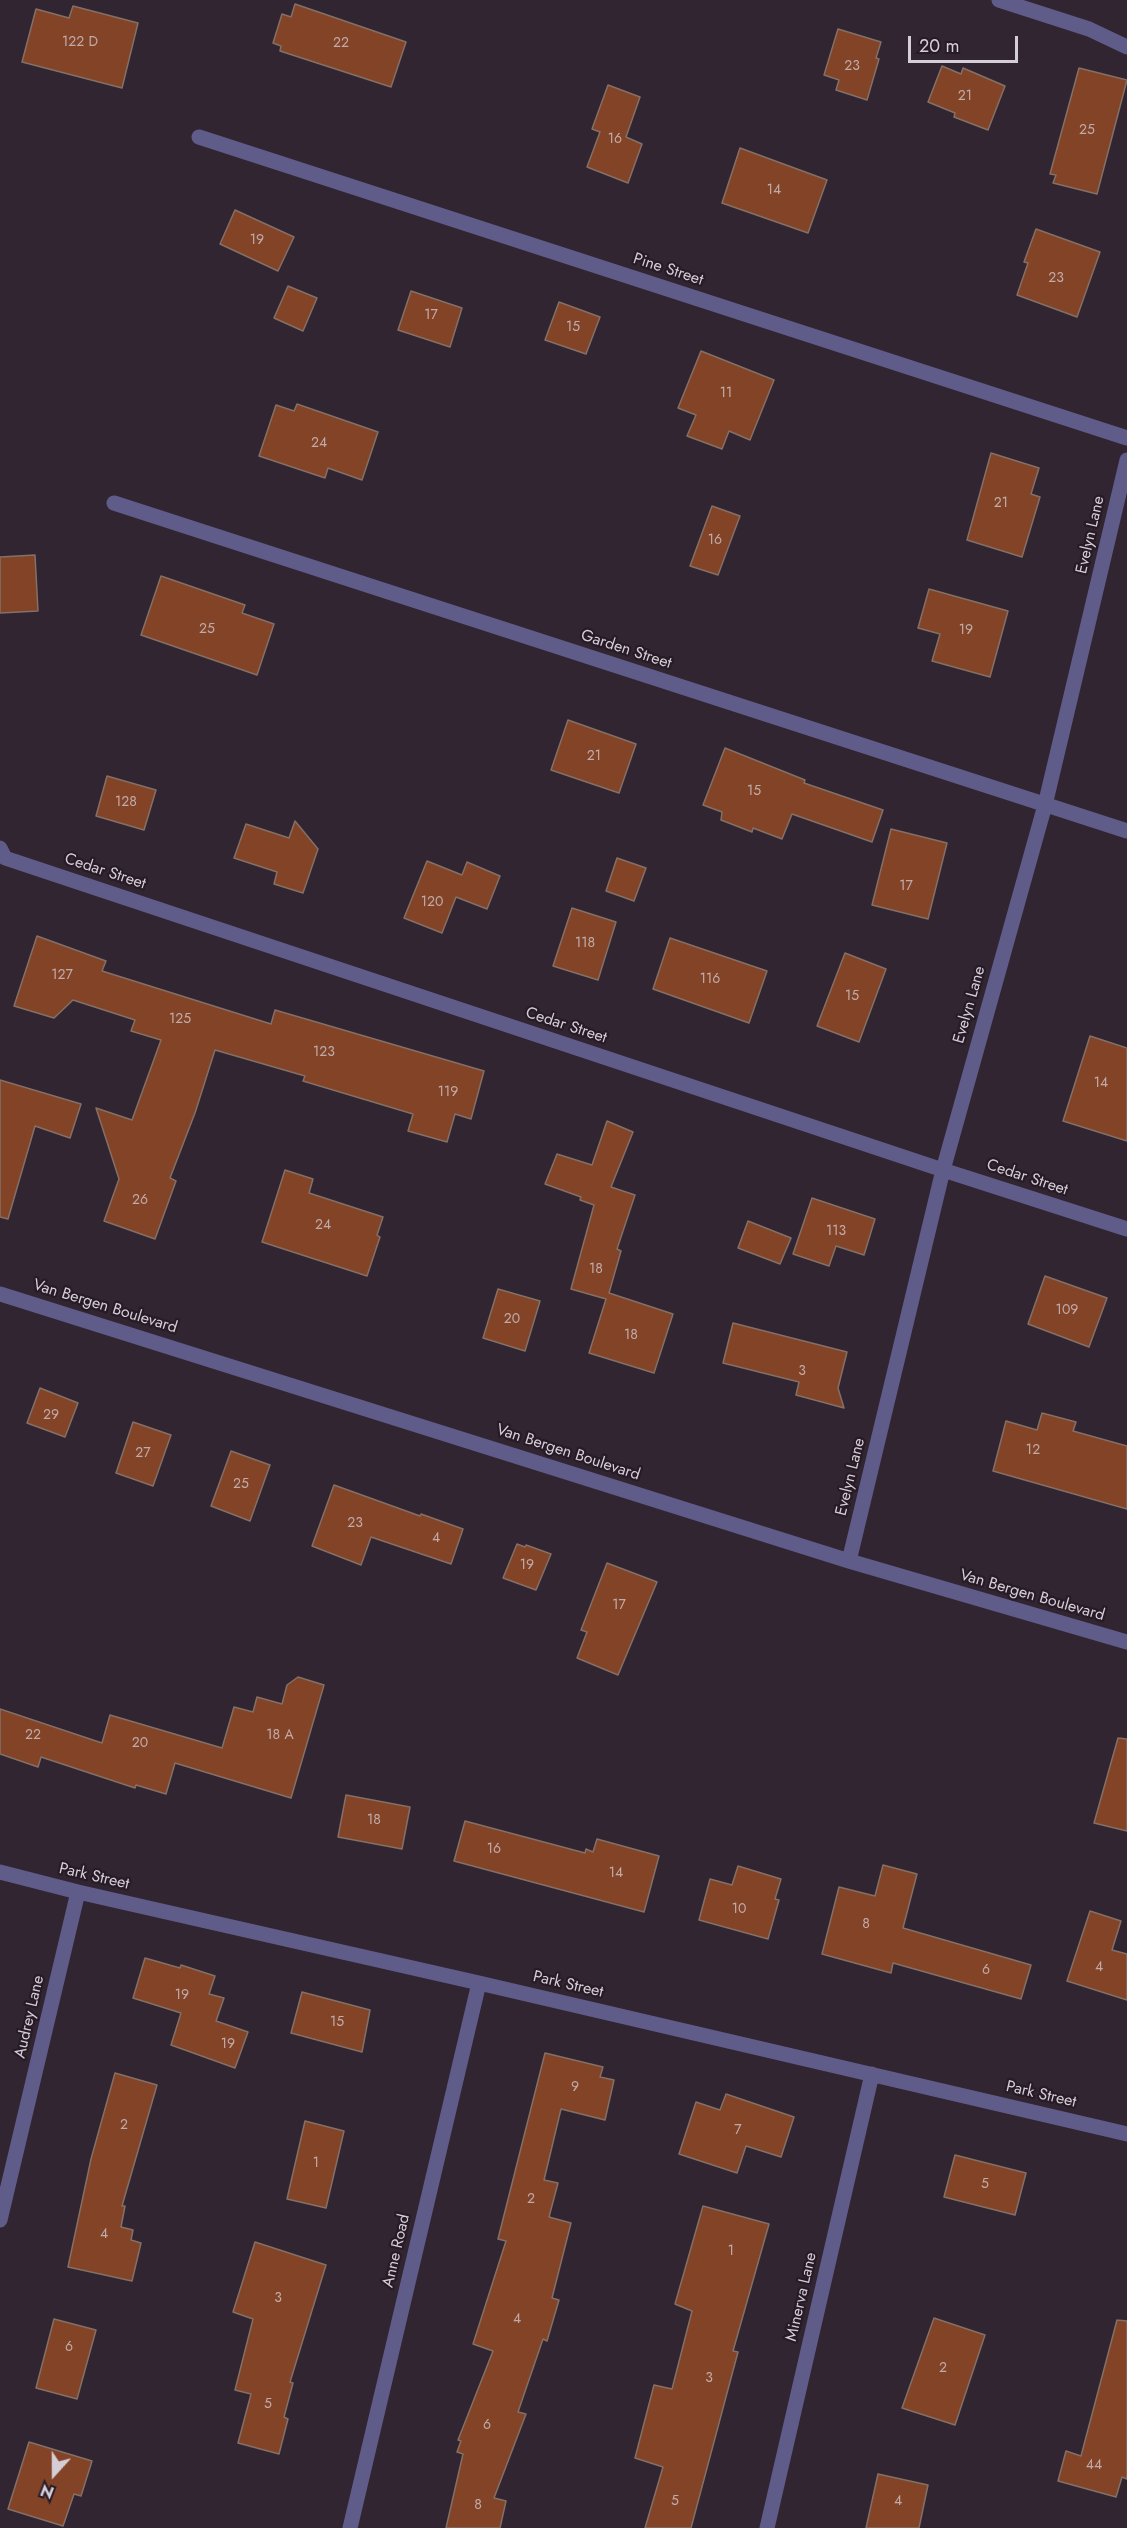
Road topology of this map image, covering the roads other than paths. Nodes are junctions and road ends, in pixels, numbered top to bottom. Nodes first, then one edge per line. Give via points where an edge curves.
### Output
1 (999, 0) edge
2 (1127, 47) edge
3 (198, 137) dead end
4 (1127, 438) edge
5 (1127, 460) edge
6 (114, 503) dead end
7 (1045, 805) junction
8 (1127, 831) edge
9 (0, 848) edge
10 (943, 1170) junction
11 (1127, 1229) edge
12 (0, 1294) edge
13 (849, 1561) junction
14 (1127, 1642) edge
15 (0, 1872) edge
16 (78, 1892) junction
17 (479, 1983) junction
18 (872, 2074) junction
19 (1127, 2134) edge
20 (0, 2220) edge
21 (350, 2528) edge
22 (767, 2528) edge

1 - 2 street via 1089,29
3 - 4 street, Pine Street
5 - 7 street, Evelyn Lane
6 - 7 street, Garden Street
7 - 8 street, Garden Street
7 - 10 street, Evelyn Lane
9 - 10 street, Cedar Street via 5,858
10 - 11 street, Cedar Street
10 - 13 street, Evelyn Lane
12 - 13 street, Van Bergen Boulevard
13 - 14 street, Van Bergen Boulevard
15 - 16 street, Park Street
16 - 17 street, Park Street
16 - 20 street, Audrey Lane
17 - 18 street, Park Street
17 - 21 street, Anne Road
18 - 19 street, Park Street
18 - 22 street, Minerva Lane

